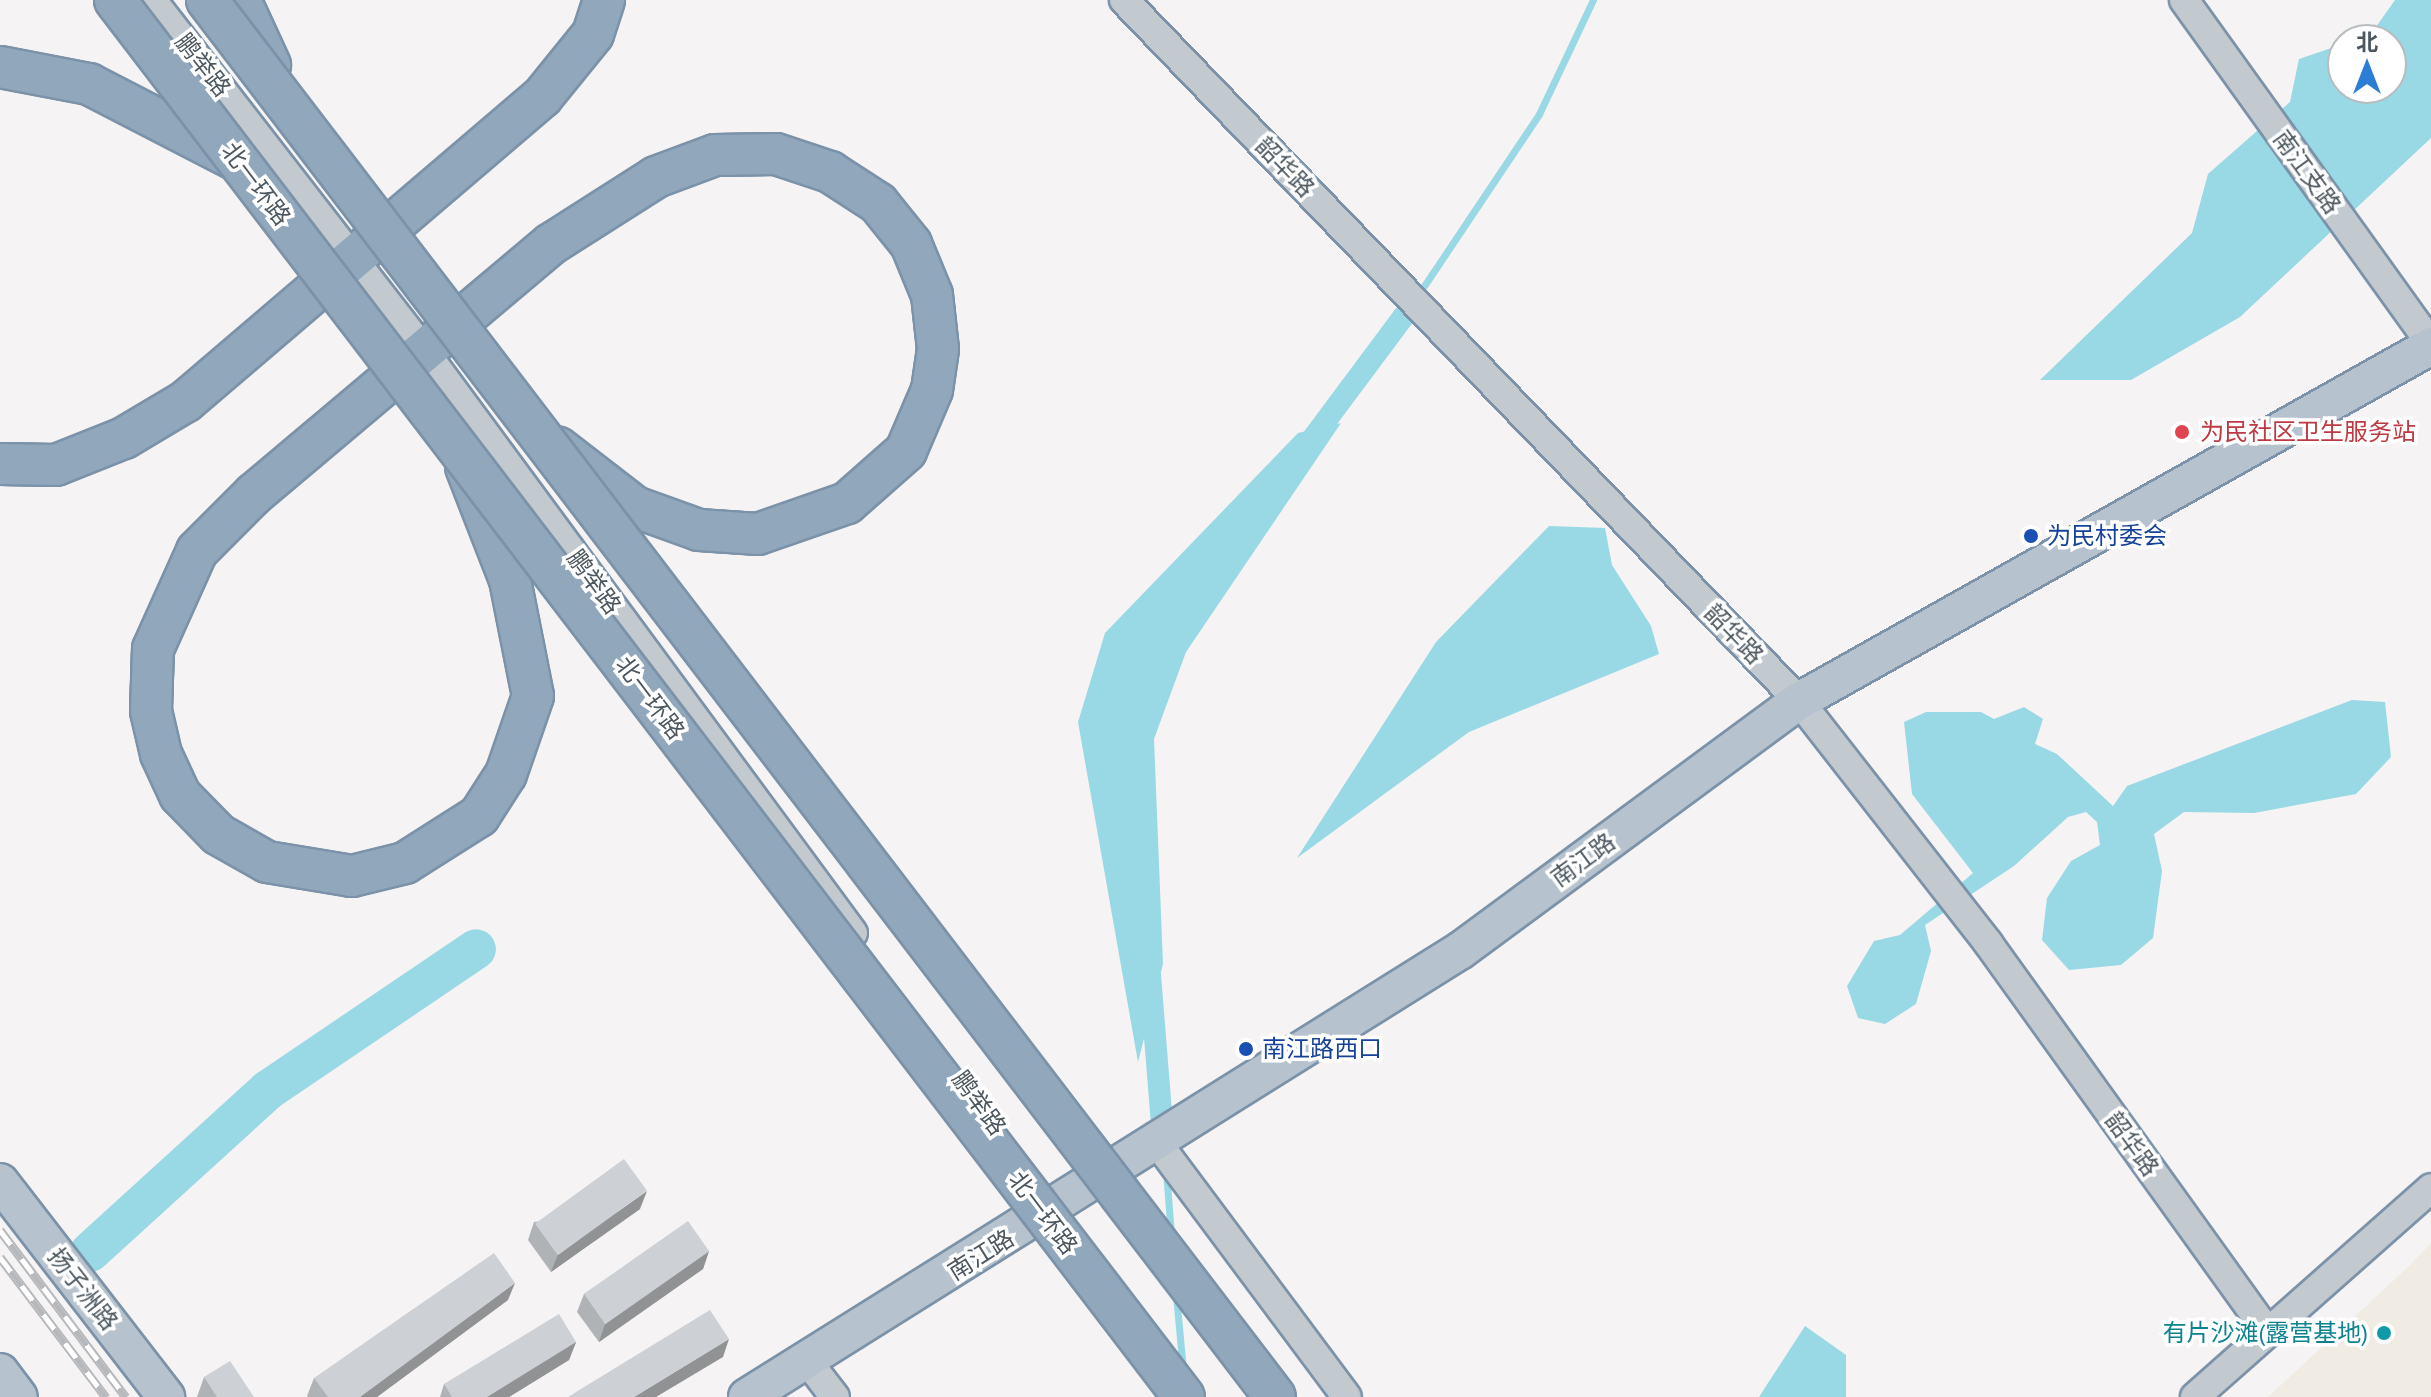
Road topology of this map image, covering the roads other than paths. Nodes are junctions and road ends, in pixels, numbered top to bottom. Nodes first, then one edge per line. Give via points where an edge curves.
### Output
1 (115, 0) edge
2 (152, 0) edge
3 (207, 0) edge
4 (240, 0) edge
5 (604, 0) edge
6 (1124, 0) edge
7 (2184, 0) edge
8 (0, 67) edge
9 (296, 114) junction
10 (240, 162) junction
11 (352, 257) junction
12 (2431, 345) edge
13 (424, 351) junction
14 (541, 435) junction
15 (459, 448) junction
16 (0, 464) edge
17 (1799, 701) junction
18 (1159, 1145) junction
19 (0, 1182) edge
20 (2431, 1188) edge
21 (1056, 1208) junction
22 (2268, 1333) junction
23 (808, 1362) junction
24 (0, 1372) edge
25 (19, 1397) edge
26 (166, 1397) edge
27 (747, 1397) edge
28 (835, 1397) edge
29 (1184, 1397) edge
30 (1275, 1397) edge
31 (1347, 1397) edge
32 (2195, 1397) edge

1 - 10 highway, 北一环路, bridge
2 - 11 street, 鹏举路
3 - 9 highway, bridge
4 - 9 highway, bridge
5 - 11 highway via 593,34 542,97
6 - 17 street, 韶华路
7 - 12 street, 南江支路
8 - 10 highway via 89,84
9 - 14 highway, bridge
10 - 15 highway, 北一环路, bridge
11 - 13 street, 鹏举路
11 - 16 highway via 186,401 124,438 56,465
12 - 17 main road, 南江路
13 - 14 highway via 551,244 656,177 715,155 776,154 830,172 878,203 911,244 932,295 938,349 917,427 883,476 847,503 758,534 699,530 635,507
13 - 15 highway, bridge via 197,551 153,649 151,711 180,795 218,834 267,862 352,876 405,863 479,816 506,774 533,696 529,649 510,580
13 - 21 street, 鹏举路
14 - 30 highway, bridge
15 - 29 highway, 北一环路, bridge
17 - 18 main road, 南江路 via 1461,950
17 - 22 street, 韶华路 via 1988,943
18 - 21 main road, 南江路
18 - 31 street
19 - 26 main road, 扬子洲路
20 - 22 street
21 - 23 main road, 南江路
22 - 32 street
23 - 27 main road, 南江路
23 - 28 street
24 - 25 main road

